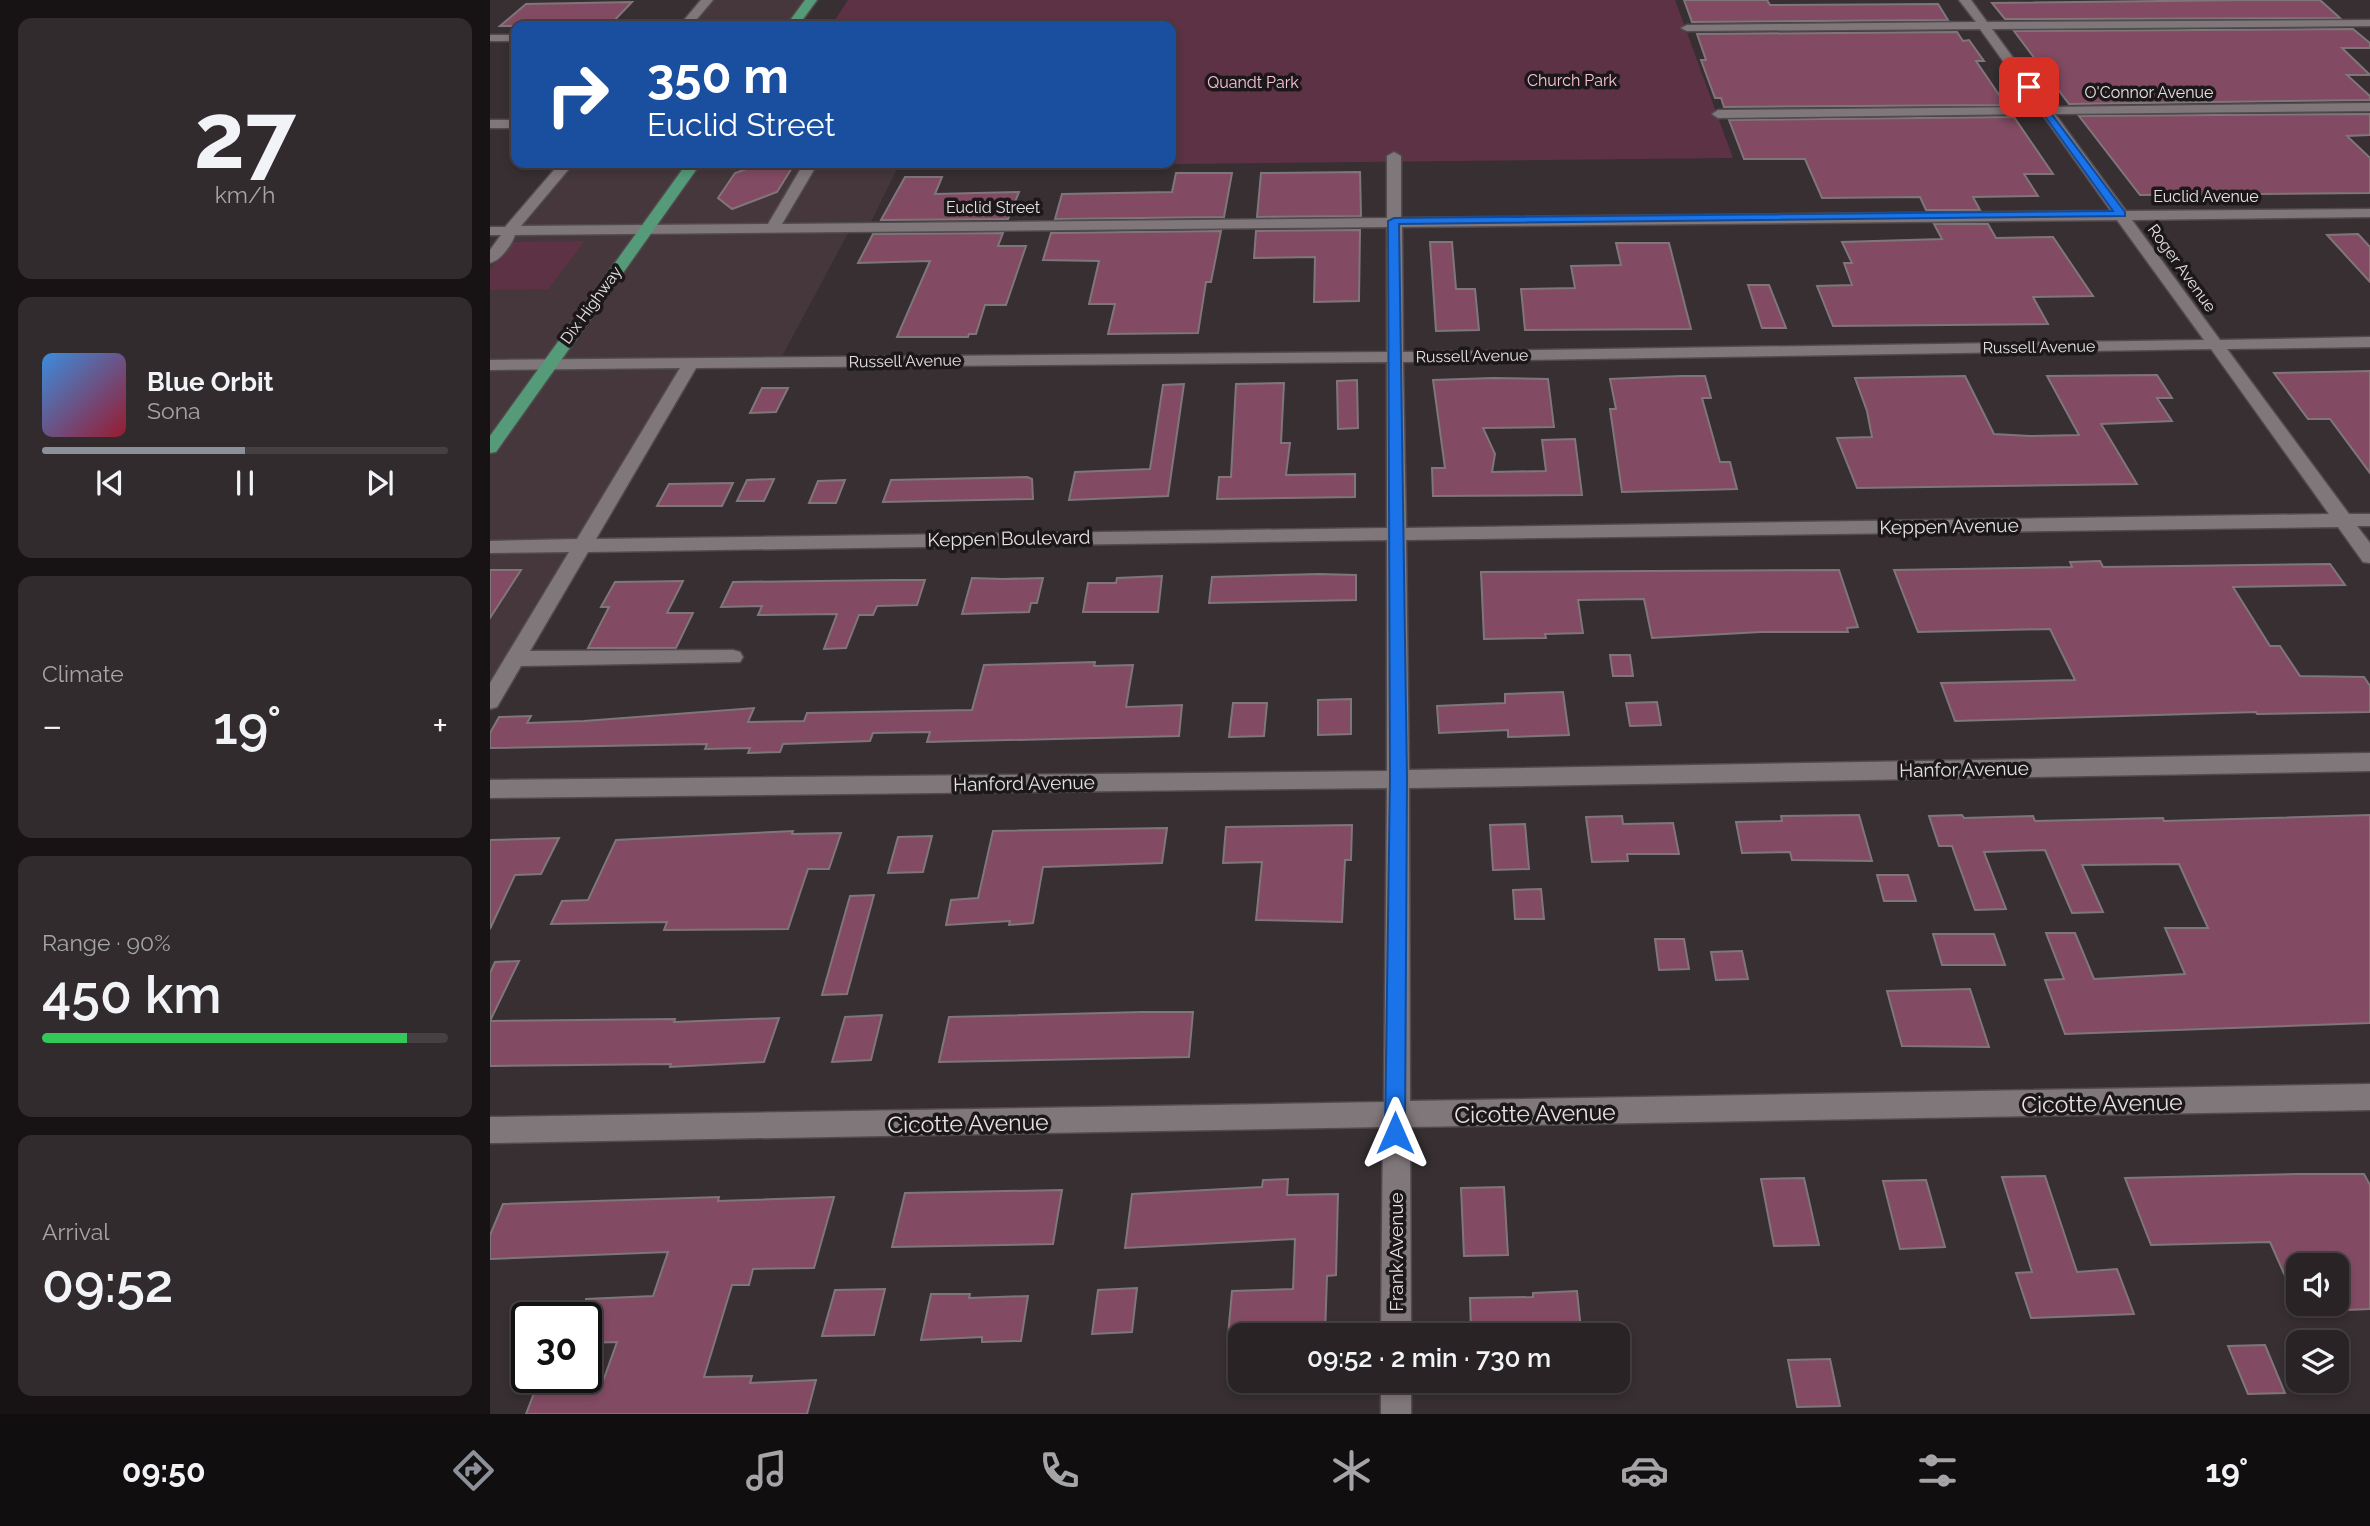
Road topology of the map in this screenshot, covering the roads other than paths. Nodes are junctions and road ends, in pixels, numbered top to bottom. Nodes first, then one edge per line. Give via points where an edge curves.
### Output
1 (707, 0) edge
2 (811, 0) edge
3 (1965, 0) edge
4 (689, 21) edge
5 (796, 21) edge
6 (2370, 23) edge
7 (1984, 26) junction
8 (1687, 29) dead end
9 (490, 38) edge
10 (511, 38) edge
11 (2370, 107) edge
12 (2046, 110) junction
13 (1718, 114) dead end
14 (490, 124) edge
15 (511, 124) edge
16 (1394, 158) dead end
17 (563, 168) edge
18 (690, 168) edge
19 (808, 168) edge
20 (2370, 212) edge
21 (2121, 214) junction
22 (1394, 221) junction
23 (1496, 222) joint
24 (774, 226) junction
25 (646, 229) junction
26 (490, 231) edge
27 (509, 231) junction
28 (490, 259) edge
29 (2370, 342) edge
30 (2215, 344) junction
31 (1395, 357) junction
32 (691, 363) junction
33 (547, 364) junction
34 (490, 365) edge
35 (490, 448) edge
36 (2343, 520) junction
37 (2370, 520) edge
38 (1528, 530) joint
39 (1395, 533) junction
40 (583, 545) junction
41 (490, 547) edge
42 (2370, 557) edge
43 (733, 657) dead end
44 (515, 659) junction
45 (490, 701) edge
46 (2370, 762) edge
47 (1559, 776) joint
48 (1398, 779) junction
49 (490, 789) edge
50 (2370, 1097) edge
51 (1395, 1116) junction
52 (490, 1130) edge
53 (1396, 1323) edge
54 (1396, 1393) edge
55 (1396, 1414) edge

1 - 4 street
2 - 5 main road
3 - 7 street, Roger Avenue
6 - 7 street
7 - 8 street
7 - 12 street, Roger Avenue
9 - 10 street
11 - 12 street, O'Connor Avenue
12 - 13 street, O'Connor Avenue
12 - 21 street, Roger Avenue
14 - 15 street
16 - 22 street, Frank Avenue
17 - 27 street
18 - 25 main road, Dix Highway
19 - 24 street
20 - 21 street, Euclid Avenue
21 - 23 street, Euclid Avenue
21 - 30 street, Roger Avenue
22 - 23 street, Euclid Street
22 - 24 street, Euclid Street
22 - 31 street, Frank Avenue
24 - 25 street, Euclid Street
25 - 27 street, Euclid Street
25 - 33 main road, Dix Highway
26 - 27 street, Euclid Street
27 - 28 street
29 - 30 street, Russell Avenue
30 - 31 street, Russell Avenue
30 - 36 street, Roger Avenue
31 - 32 street, Russell Avenue
31 - 39 street, Frank Avenue
32 - 33 street, Russell Avenue
32 - 40 street
33 - 34 street, Russell Avenue
33 - 35 main road, Dix Highway
36 - 37 street, Keppen Avenue
36 - 38 street, Keppen Avenue
36 - 42 street, Roger Avenue
38 - 39 street, Keppen Boulevard
39 - 40 street, Keppen Boulevard
39 - 48 street, Frank Avenue
40 - 41 street, Keppen Boulevard
40 - 44 street
43 - 44 street
44 - 45 street
46 - 47 street, Hanfor Avenue
47 - 48 street, Hanford Avenue
48 - 49 street, Hanford Avenue
48 - 51 street, Frank Avenue
50 - 51 street, Cicotte Avenue
51 - 52 street, Cicotte Avenue
51 - 53 street, Frank Avenue
54 - 55 street

